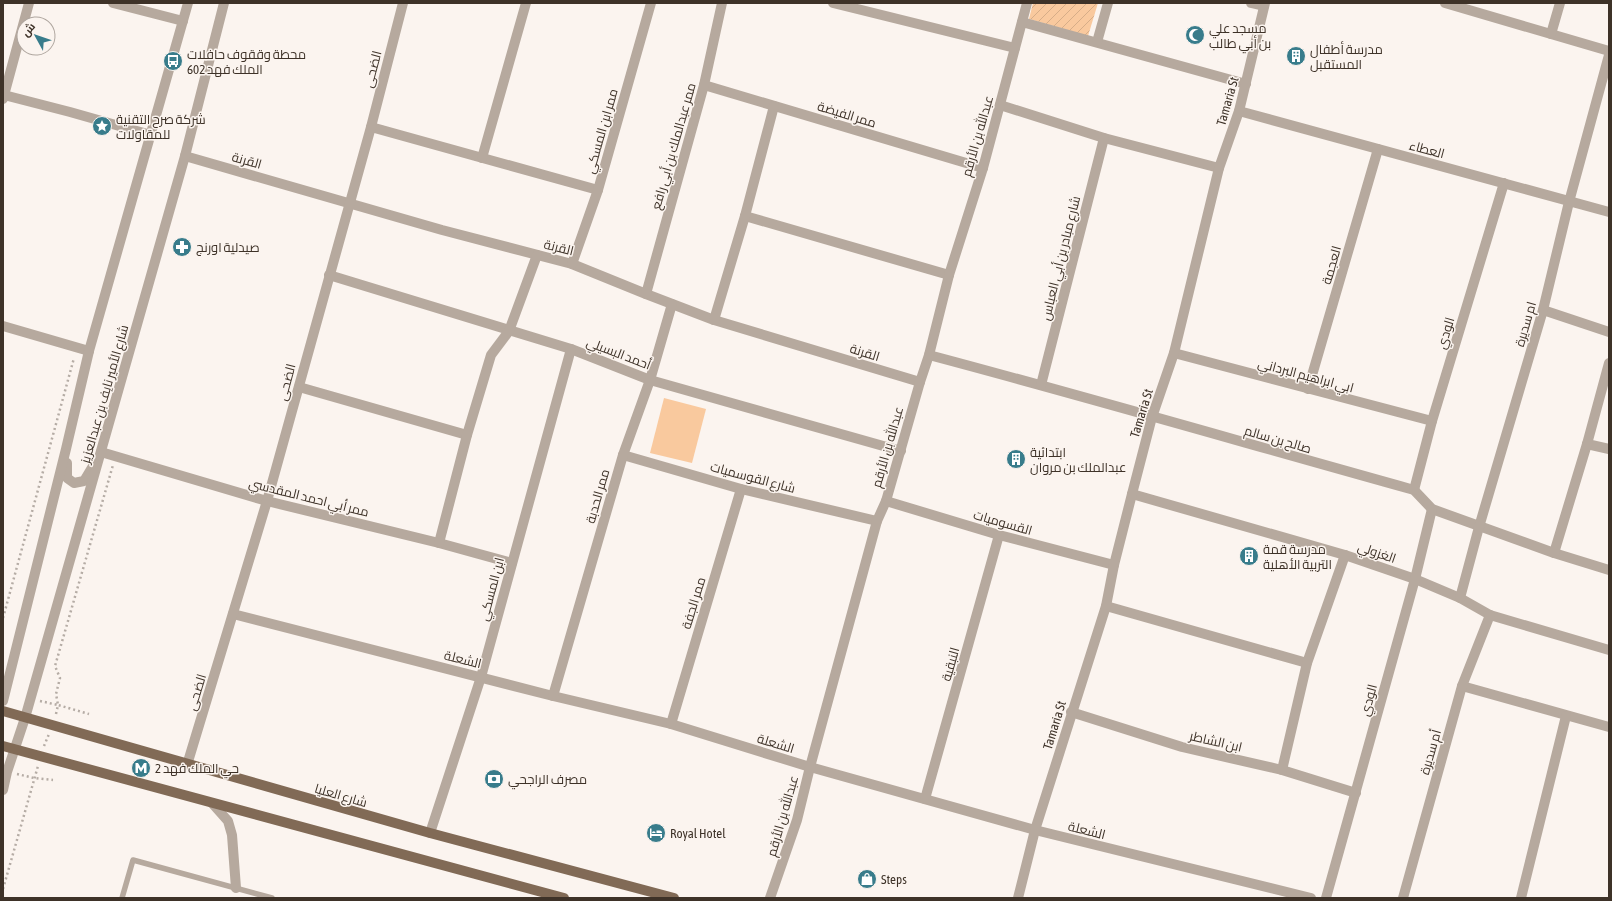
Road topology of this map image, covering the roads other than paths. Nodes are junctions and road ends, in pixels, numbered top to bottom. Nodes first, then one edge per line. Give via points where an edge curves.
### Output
1 (29, 3) edge
2 (113, 3) edge
3 (188, 3) edge
4 (224, 3) edge
5 (403, 3) edge
6 (526, 3) edge
7 (651, 3) edge
8 (722, 3) edge
9 (833, 3) edge
10 (1027, 3) edge
11 (1108, 3) edge
12 (1251, 3) edge
13 (1445, 3) edge
14 (1560, 3) edge
15 (1264, 5) edge
16 (183, 21) junction
17 (1022, 22) junction
18 (1551, 34) junction
19 (1097, 42) junction
20 (1015, 48) junction
21 (1609, 52) edge
22 (1609, 55) edge
23 (1246, 84) junction
24 (704, 85) junction
25 (4, 97) edge
26 (1000, 105) junction
27 (774, 106) junction
28 (1239, 111) junction
29 (371, 127) junction
30 (151, 135) junction
31 (1104, 138) junction
32 (1378, 149) junction
33 (185, 156) junction
34 (482, 158) junction
35 (983, 168) junction
36 (1219, 168) junction
37 (1504, 183) junction
38 (598, 190) junction
39 (1569, 202) junction
40 (348, 203) junction
41 (1609, 212) edge
42 (745, 216) junction
43 (537, 255) junction
44 (572, 264) junction
45 (329, 275) junction
46 (949, 275) junction
47 (646, 294) junction
48 (672, 304) junction
49 (1543, 310) junction
50 (714, 320) junction
51 (3, 326) edge
52 (508, 331) junction
53 (1609, 332) edge
54 (571, 349) junction
55 (90, 351) junction
56 (1174, 354) junction
57 (929, 355) junction
58 (1609, 363) edge
59 (650, 380) junction
60 (920, 382) junction
61 (1041, 385) junction
62 (299, 387) junction
63 (1308, 389) junction
64 (1152, 418) junction
65 (1432, 421) junction
66 (467, 435) junction
67 (1587, 444) junction
68 (66, 449) junction
69 (1609, 449) edge
70 (901, 451) junction
71 (101, 452) junction
72 (622, 454) junction
73 (741, 489) junction
74 (1414, 490) junction
75 (1132, 494) junction
76 (267, 501) junction
77 (886, 501) junction
78 (1432, 509) junction
79 (877, 521) junction
80 (1479, 527) junction
81 (999, 535) junction
82 (439, 543) junction
83 (1554, 553) junction
84 (1345, 555) junction
85 (512, 563) junction
86 (1114, 565) junction
87 (1609, 570) edge
88 (1415, 579) junction
89 (1460, 598) junction
90 (1106, 606) junction
91 (233, 614) junction
92 (1490, 615) junction
93 (1609, 650) edge
94 (1307, 663) junction
95 (481, 677) junction
96 (1462, 686) junction
97 (553, 696) junction
98 (3, 701) edge
99 (3, 711) edge
100 (1071, 712) junction
101 (1566, 716) junction
102 (25, 718) junction
103 (671, 724) junction
104 (1609, 727) edge
105 (3, 746) edge
106 (14, 749) junction
107 (187, 765) junction
108 (810, 768) junction
109 (1282, 770) junction
110 (3, 790) edge
111 (1356, 793) junction
112 (925, 799) junction
113 (212, 803) junction
114 (1035, 830) junction
115 (430, 833) junction
116 (236, 888) junction
117 (122, 898) edge
118 (272, 898) edge
119 (564, 898) edge
120 (674, 898) edge
121 (770, 898) edge
122 (1018, 898) edge
123 (1311, 898) edge
124 (1326, 898) edge
125 (1403, 898) edge
126 (1521, 898) edge

1 - 25 street
2 - 16 street
3 - 16 street, شارع الأمير نايف بن عبدالعزيز
4 - 33 street, شارع الأمير نايف بن عبدالعزيز
5 - 29 street, الضحى
6 - 34 street
7 - 38 street, ممر ابن المسكي
8 - 24 street, ممر عبدالملك بن أبي رافع
9 - 20 street
10 - 17 street, عبدالله بن الأرقم
11 - 19 street
12 - 15 street
13 - 18 street
14 - 18 street
15 - 23 street, Tamaria St
16 - 30 street, شارع الأمير نايف بن عبدالعزيز
17 - 19 street
17 - 20 street, عبدالله بن الأرقم
18 - 21 street
19 - 23 street
20 - 26 street, عبدالله بن الأرقم
22 - 39 street, ام سديرة
23 - 28 street, Tamaria St
24 - 27 street, ممر الفيضة
24 - 47 street, ممر عبدالملك بن أبي رافع
25 - 30 street
26 - 31 street
26 - 35 street, عبدالله بن الأرقم
27 - 35 street, ممر الفيضة
27 - 42 street
28 - 32 street, العطاء
28 - 36 street, Tamaria St
29 - 34 street
29 - 40 street, الضحى
30 - 55 street, شارع الأمير نايف بن عبدالعزيز
31 - 36 street
31 - 61 street, شارع مبادر بن أبي العباس
32 - 37 street, العطاء
32 - 63 street, العجمة
33 - 40 street, القرنة
33 - 71 street, شارع الأمير نايف بن عبدالعزيز
34 - 38 street
35 - 46 street, عبدالله بن الأرقم
36 - 56 street, Tamaria St
37 - 39 street, العطاء
37 - 65 street, الودي
38 - 44 street, ممر ابن المسكي
39 - 41 street, العطاء
39 - 49 street, ام سديرة
40 - 43 street, القرنة
40 - 45 street, الضحى
42 - 46 street
42 - 50 street
43 - 44 street, القرنة
43 - 52 street
44 - 47 street, القرنة
45 - 52 street, أحمد البسيلي
45 - 62 street, الضحى
46 - 57 street, عبدالله بن الأرقم
47 - 48 street, القرنة
48 - 50 street, القرنة
48 - 59 street, ممر الحدبة
49 - 53 street
49 - 80 street, ام سديرة
50 - 60 street, القرنة
51 - 55 street
52 - 54 street, أحمد البسيلي
52 - 66 street via 491,355
54 - 59 street, أحمد البسيلي
54 - 85 street, ابن المسكي
55 - 68 street, شارع الأمير نايف بن عبدالعزيز
56 - 63 street, ابي ابراهيم البرداني
56 - 64 street, Tamaria St
57 - 60 street, عبدالله بن الأرقم
57 - 61 street, صالح بن سالم
58 - 67 street
59 - 70 street, أحمد البسيلي
59 - 72 street, ممر الحدبة
60 - 70 street, عبدالله بن الأرقم
61 - 64 street, صالح بن سالم
62 - 66 street
62 - 76 street, الضحى
63 - 65 street, ابي ابراهيم البرداني
64 - 74 street, صالح بن سالم
64 - 75 street, Tamaria St
65 - 74 street, الودي
66 - 82 street
67 - 69 street
67 - 83 street
68 - 71 street via 67,478 74,483 84,482
68 - 98 street, شارع الأمير نايف بن عبدالعزيز
70 - 77 street, عبدالله بن الأرقم
71 - 76 street, ممر أبي احمد المقدسي
71 - 102 street, شارع الأمير نايف بن عبدالعزيز
72 - 73 street, شارع القوسميات
72 - 97 street, ممر الحدبة
73 - 79 street, شارع القوسميات
73 - 103 street, ممر الجفة
74 - 78 street
75 - 84 street, الغزولي
75 - 86 street, Tamaria St
76 - 82 street, ممر أبي احمد المقدسي
76 - 91 street, الضحى
77 - 79 street, عبدالله بن الأرقم
77 - 81 street, القسوميات
78 - 80 street
78 - 88 street, الودي
79 - 108 street, عبدالله بن الأرقم
80 - 83 street
80 - 89 street, ام سديرة
81 - 86 street, القسوميات
81 - 112 street, النبقية
82 - 85 street, ممر أبي احمد المقدسي
83 - 87 street
84 - 88 street, الغزولي
84 - 94 street
85 - 95 street, ابن المسكي
86 - 90 street, Tamaria St
88 - 89 street, الغزولي
88 - 111 street, الودي
89 - 92 street, الغزولي
90 - 94 street
90 - 100 street, Tamaria St
91 - 95 street, الشعلة
91 - 107 street, الضحى
92 - 93 street, الغزولي
92 - 96 street, أم سديرة
94 - 109 street
95 - 97 street, الشعلة
95 - 115 street, ابن المسكي
96 - 101 street
96 - 125 street, أم سديرة
97 - 103 street, الشعلة
99 - 102 main road, شارع العليا
100 - 109 street, ابن الشاطر via 1182,747
100 - 114 street, Tamaria St
101 - 104 street
101 - 126 street
102 - 106 street, شارع الأمير نايف بن عبدالعزيز
102 - 107 main road, شارع العليا
103 - 108 street, الشعلة
105 - 106 main road
106 - 110 street, شارع الأمير نايف بن عبدالعزيز
106 - 113 main road
107 - 115 main road, شارع العليا
108 - 112 street, الشعلة
108 - 121 street, عبدالله بن الأرقم via 797,820
109 - 111 street, ابن الشاطر
111 - 124 street, الودي
112 - 114 street, الشعلة
113 - 116 street via 228,821 232,835
113 - 119 main road
114 - 122 street, Tamaria St
114 - 123 street, الشعلة
115 - 120 main road, شارع العليا
116 - 117 lane via 133,860
116 - 118 lane

